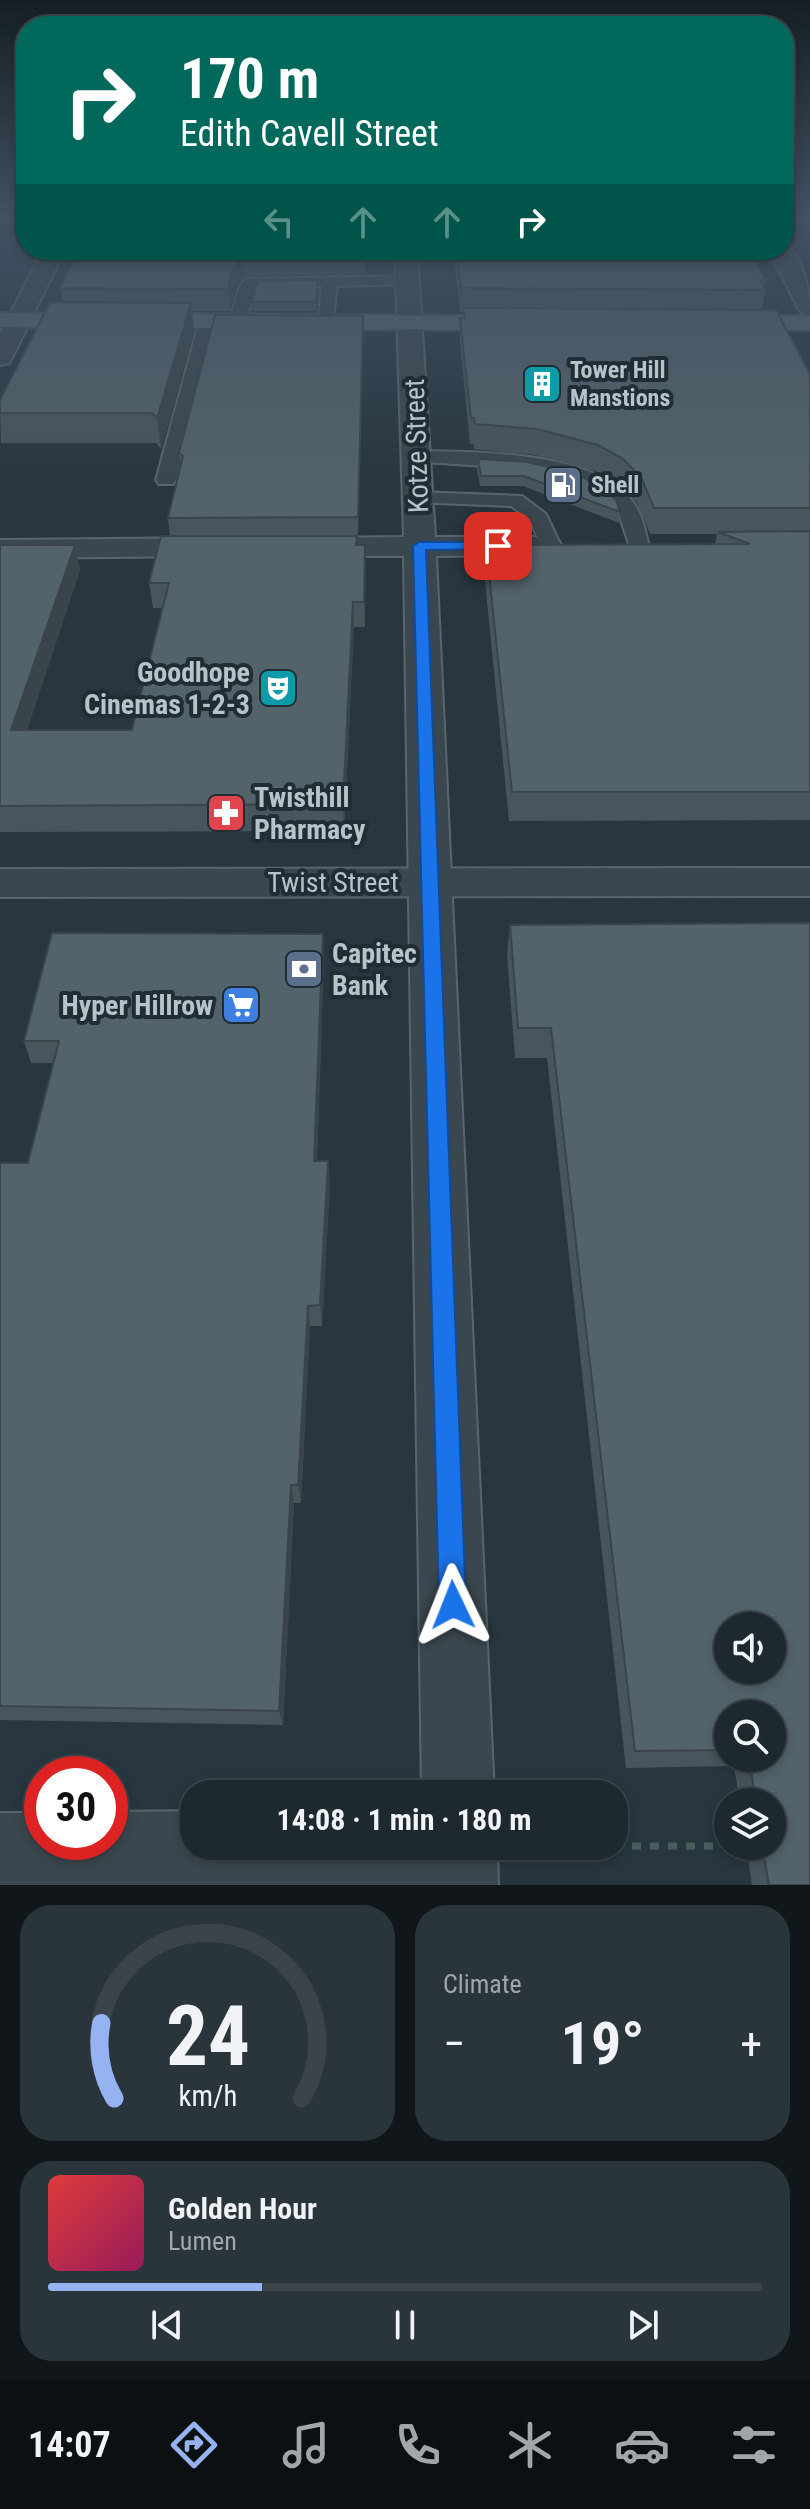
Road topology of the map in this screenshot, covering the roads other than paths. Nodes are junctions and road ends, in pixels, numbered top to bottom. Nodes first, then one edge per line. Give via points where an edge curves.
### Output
1 (242, 305) edge
2 (328, 305) edge
3 (410, 305) edge
4 (10, 320) edge
5 (207, 323) junction
6 (238, 323) junction
7 (326, 323) junction
8 (411, 323) junction
9 (539, 323) edge
10 (698, 323) edge
11 (810, 323) edge
12 (0, 358) edge
13 (417, 457) junction
14 (535, 465) junction
15 (166, 480) dead end
16 (515, 500) junction
17 (419, 522) junction
18 (609, 546) junction
19 (248, 547) edge
20 (279, 547) edge
21 (0, 549) edge
22 (430, 882) junction
23 (810, 882) edge
24 (0, 883) edge
25 (458, 1780) edge
26 (180, 1848) edge
27 (0, 1850) edge
28 (460, 1860) edge
29 (461, 1885) edge

1 - 6 lane
2 - 7 lane
3 - 8 street, Kotze Street
4 - 5 main road
4 - 12 street
5 - 6 main road
5 - 15 lane
6 - 7 main road
7 - 8 main road
8 - 9 main road
8 - 13 street, Kotze Street
10 - 11 main road
13 - 14 lane
13 - 17 street, Kotze Street
14 - 16 lane
14 - 18 lane via 579,477 625,505
16 - 17 lane
16 - 18 lane via 543,522
17 - 18 street
17 - 20 street
17 - 22 street, Kotze Street
19 - 21 street
22 - 23 street, Twist Street
22 - 24 street, Twist Street
22 - 25 street, Kotze Street
26 - 27 street
28 - 29 street

